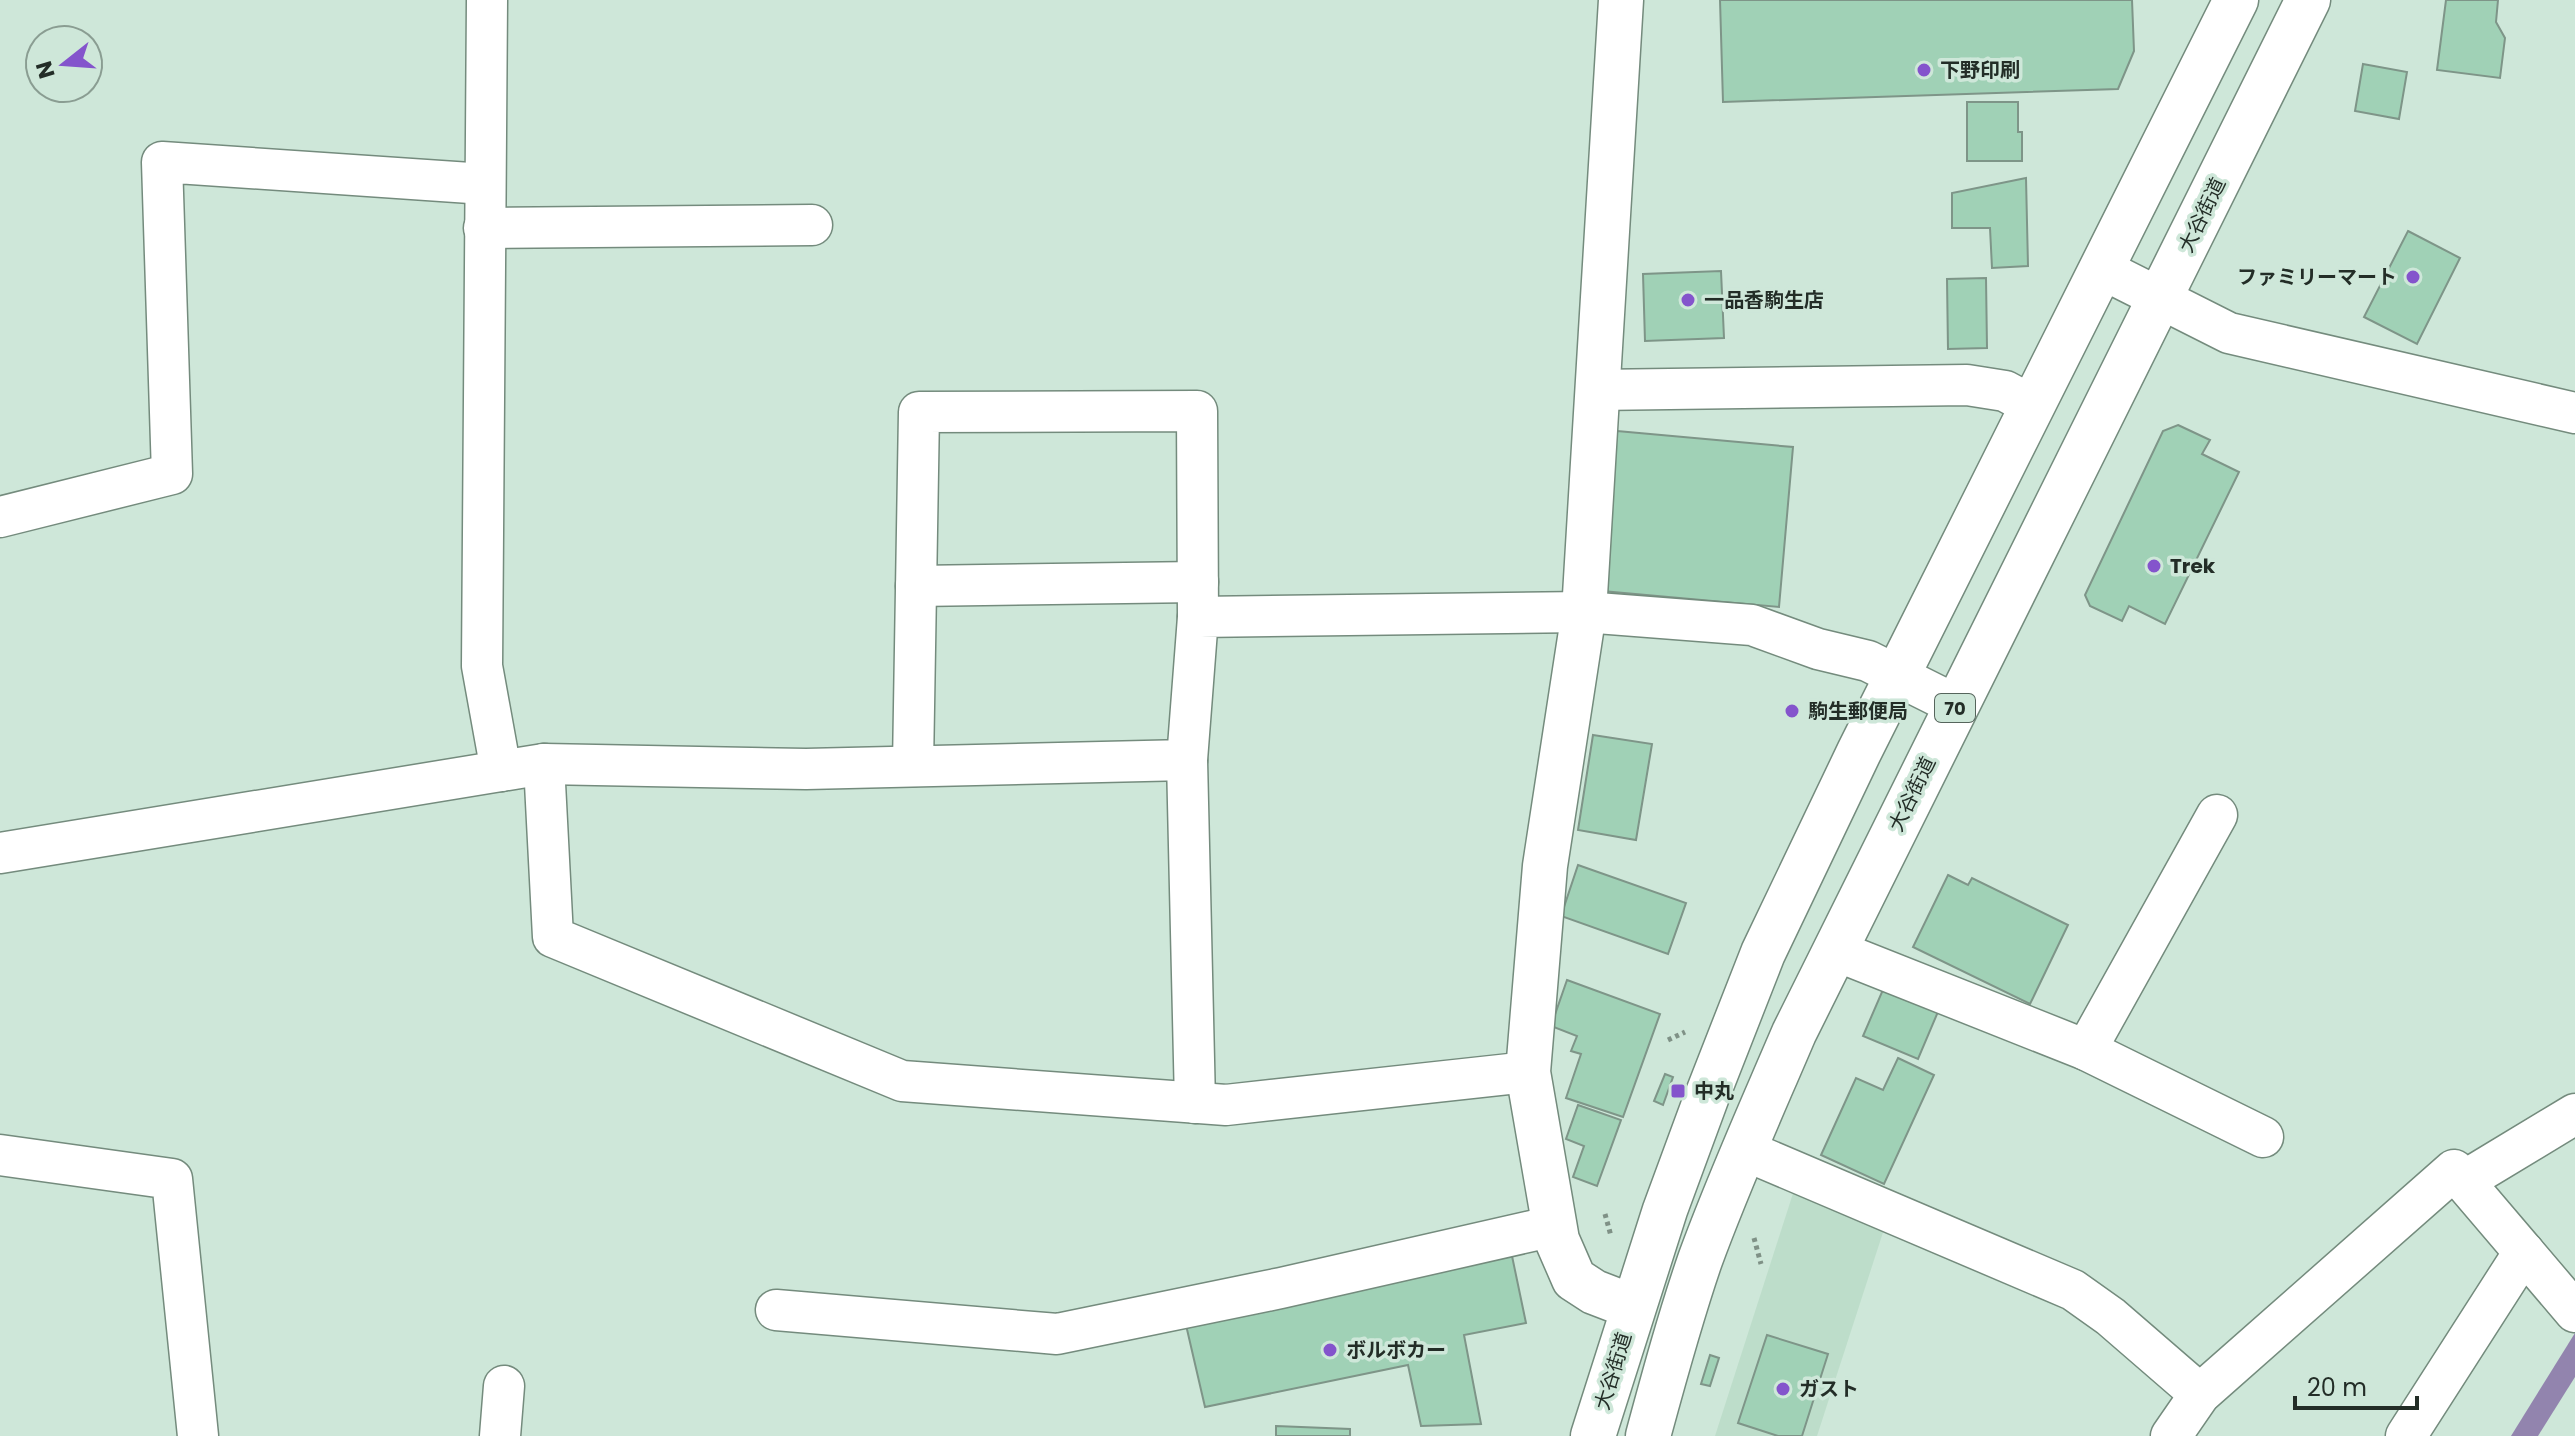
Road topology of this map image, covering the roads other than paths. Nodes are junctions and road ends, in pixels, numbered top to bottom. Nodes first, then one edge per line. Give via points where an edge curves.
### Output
1 (487, 0) edge
2 (1621, 0) edge
3 (2236, 0) edge
4 (2308, 0) edge
5 (485, 184) junction
6 (812, 225) dead end
7 (484, 228) junction
8 (2102, 269) junction
9 (2160, 298) junction
10 (1596, 390) junction
11 (2033, 406) junction
12 (2575, 413) edge
13 (0, 517) edge
14 (916, 586) junction
15 (1198, 599) junction
16 (1584, 612) junction
17 (1898, 676) junction
18 (1956, 705) junction
19 (1187, 760) junction
20 (544, 764) junction
21 (913, 766) junction
22 (501, 771) junction
23 (2217, 815) dead end
24 (0, 853) edge
25 (1834, 950) junction
26 (2086, 1050) junction
27 (1528, 1072) junction
28 (1195, 1103) junction
29 (2575, 1114) edge
30 (2263, 1137) dead end
31 (1744, 1150) junction
32 (0, 1155) edge
33 (2464, 1181) junction
34 (1554, 1226) junction
35 (2524, 1252) junction
36 (1633, 1307) junction
37 (776, 1310) dead end
38 (2575, 1312) edge
39 (504, 1386) dead end
40 (2200, 1394) junction
41 (198, 1436) edge
42 (500, 1436) edge
43 (1593, 1436) edge
44 (1648, 1436) edge
45 (2171, 1436) edge
46 (2406, 1436) edge

1 - 5 street
2 - 10 main road
3 - 8 main road, 大谷街道
4 - 9 main road, 大谷街道 / 70
5 - 7 street
5 - 13 street via 162,162 172,474
6 - 7 street
7 - 22 street via 482,666
8 - 9 street
8 - 11 main road, 大谷街道
9 - 12 street via 2229,333
9 - 18 main road, 大谷街道 / 70
10 - 11 street via 1967,385 2005,391
10 - 16 main road
11 - 17 main road, 大谷街道
14 - 15 street
14 - 15 street via 919,412 1197,411
14 - 21 street
15 - 16 street
15 - 19 street
16 - 17 street via 1752,625 1868,661
16 - 27 main road via 1545,866
17 - 18 street
17 - 36 main road, 大谷街道 via 1763,953
18 - 25 main road, 大谷街道 / 70
19 - 21 street
19 - 28 street
20 - 21 street
20 - 22 street
20 - 28 street via 553,937 902,1081
22 - 24 street
23 - 26 street
25 - 26 street
25 - 31 main road, 大谷街道 / 70
26 - 30 street
27 - 28 street via 1226,1105
27 - 34 main road
29 - 33 street
31 - 40 street via 2073,1290
31 - 44 main road, 大谷街道 / 70 via 1700,1260
32 - 41 street via 172,1179
33 - 35 street
33 - 40 street via 2454,1170
34 - 36 main road via 1574,1279
34 - 37 street via 1057,1334
35 - 38 street
35 - 46 street
36 - 43 main road, 大谷街道
39 - 42 street
40 - 45 street

